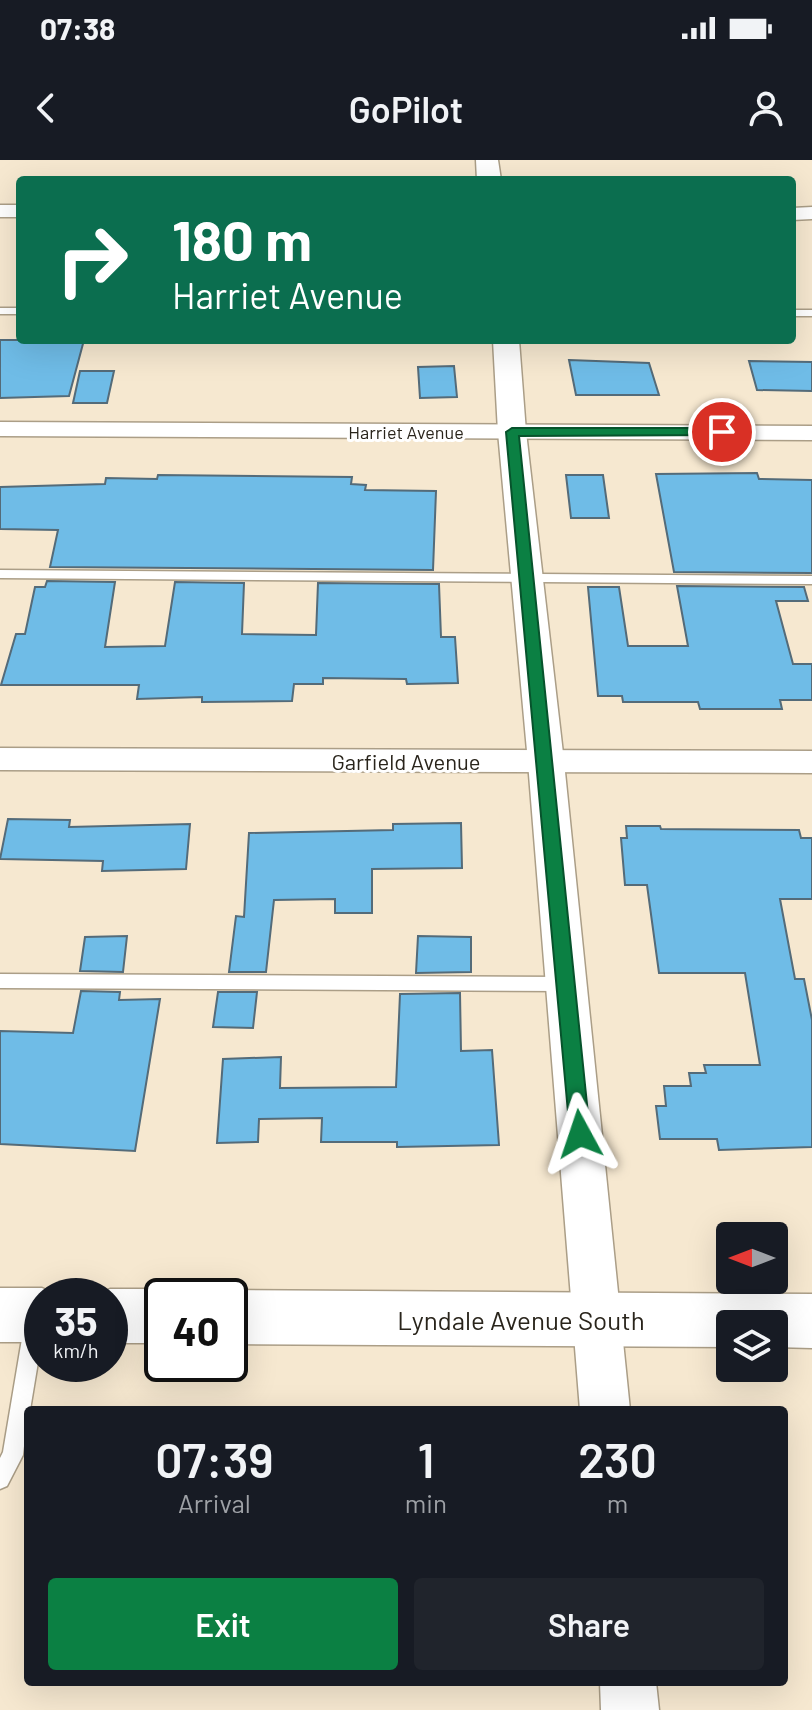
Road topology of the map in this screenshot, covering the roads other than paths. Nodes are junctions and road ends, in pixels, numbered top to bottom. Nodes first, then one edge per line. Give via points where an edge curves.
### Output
1 (506, 344) edge
2 (0, 429) edge
3 (512, 432) junction
4 (812, 433) edge
5 (0, 574) edge
6 (527, 578) junction
7 (812, 580) edge
8 (0, 759) edge
9 (546, 762) junction
10 (812, 762) edge
11 (0, 981) edge
12 (566, 984) junction
13 (248, 1317) edge
14 (598, 1320) junction
15 (812, 1321) edge
16 (24, 1337) edge
17 (605, 1406) edge
18 (0, 1479) edge
19 (628, 1686) edge
20 (630, 1710) edge

1 - 3 street
2 - 3 street, Harriet Avenue
3 - 4 street, Harriet Avenue
3 - 6 street
5 - 6 lane
6 - 7 lane
6 - 9 street
8 - 9 street, Garfield Avenue
9 - 10 street, Garfield Avenue
9 - 12 street
11 - 12 lane
12 - 14 street
13 - 14 main road, Lyndale Avenue South
14 - 15 main road, Lyndale Avenue South
14 - 17 street
16 - 18 lane via 13,1455
19 - 20 street

